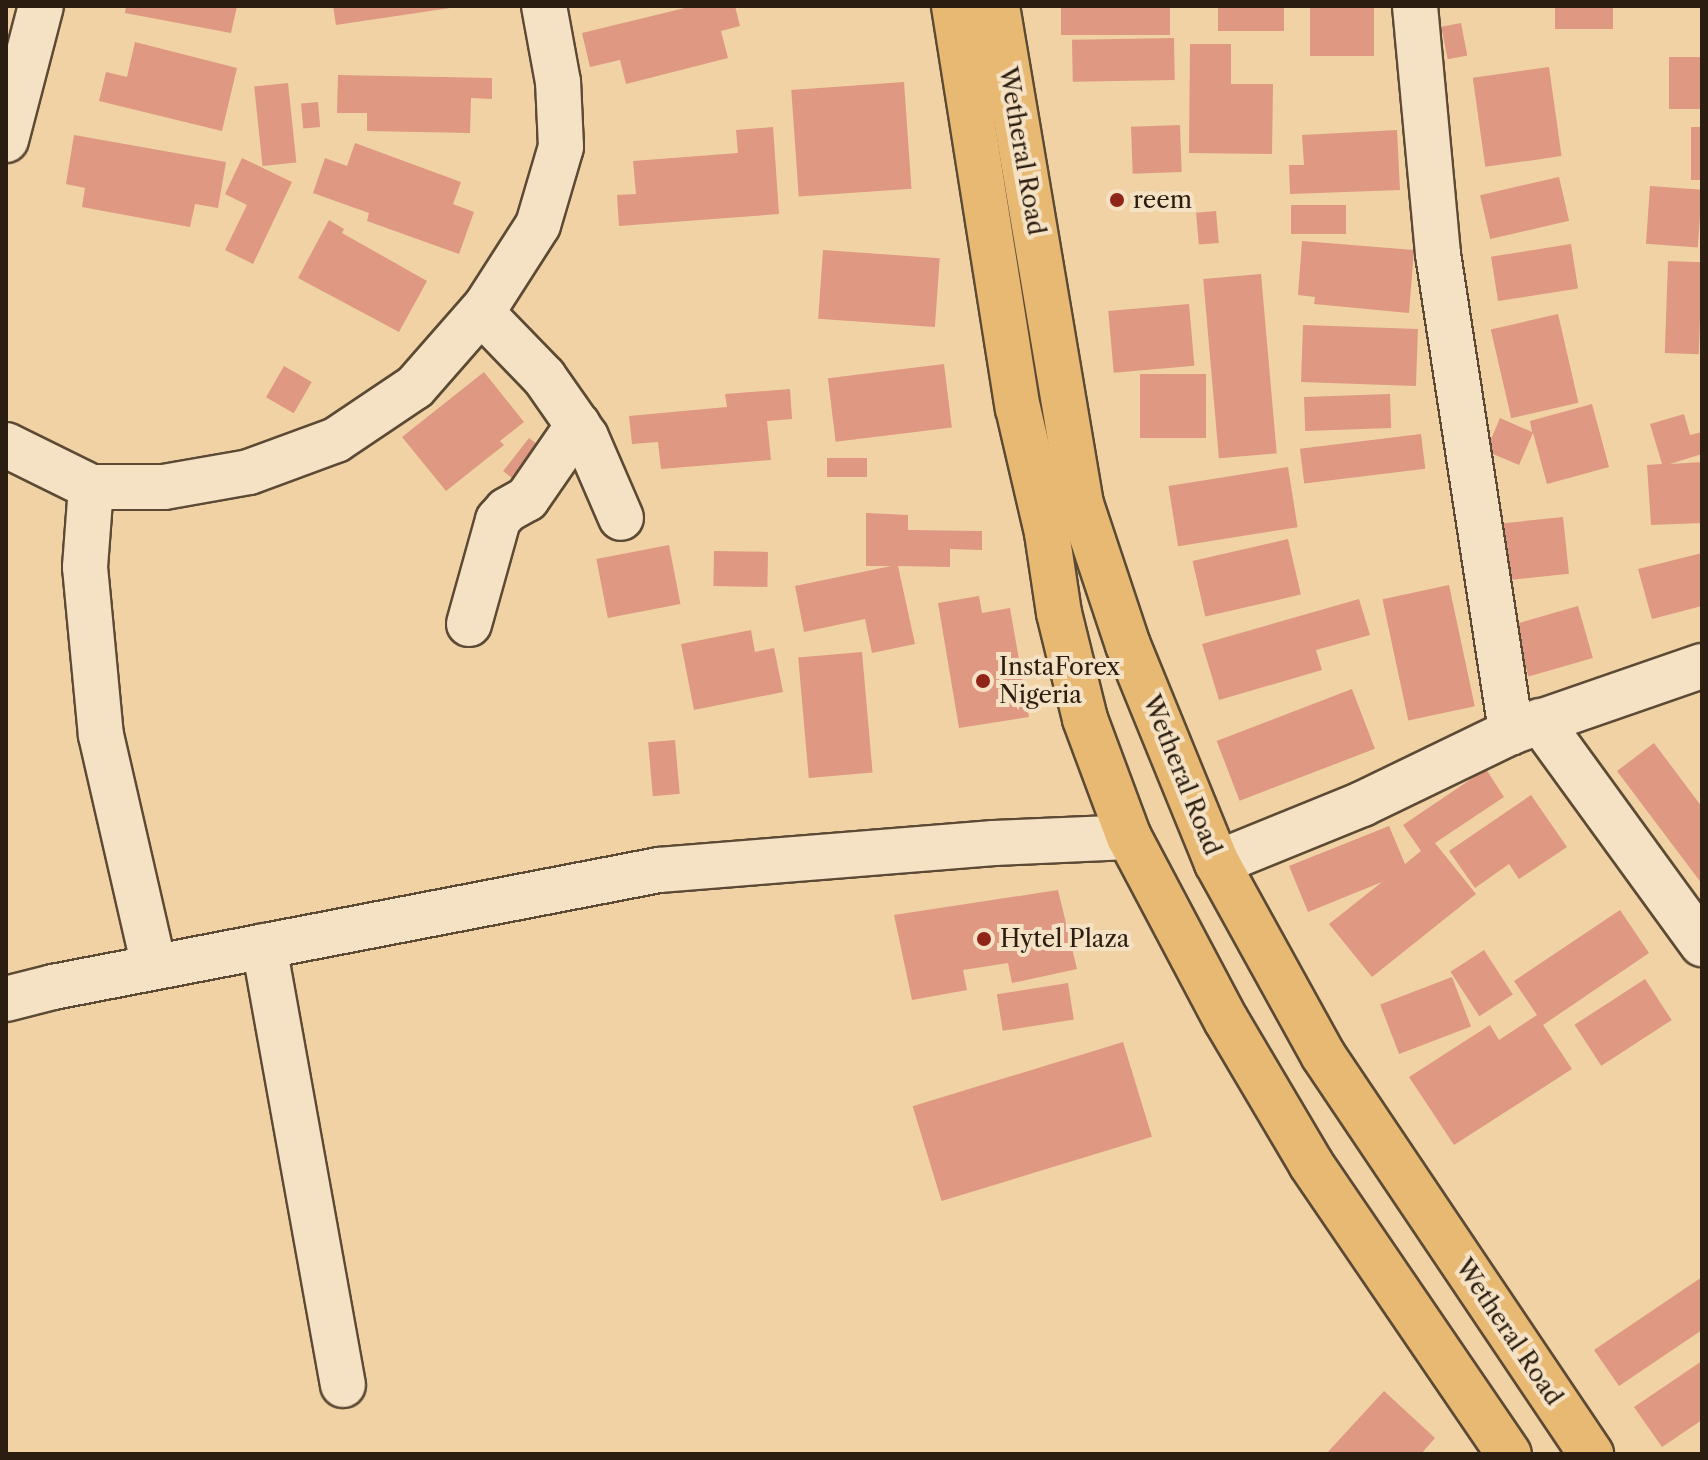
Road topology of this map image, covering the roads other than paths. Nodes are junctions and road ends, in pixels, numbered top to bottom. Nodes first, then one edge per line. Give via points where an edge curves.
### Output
1 (41, 6) edge
2 (544, 6) edge
3 (954, 6) edge
4 (997, 6) edge
5 (1415, 6) edge
6 (6, 140) edge
7 (481, 312) junction
8 (578, 425) junction
9 (6, 445) edge
10 (91, 487) junction
11 (621, 518) dead end
12 (469, 624) dead end
13 (1702, 666) edge
14 (1526, 726) junction
15 (1129, 837) junction
16 (1217, 863) junction
17 (1702, 944) edge
18 (264, 946) junction
19 (154, 967) junction
20 (6, 999) edge
21 (343, 1385) dead end
22 (1509, 1454) edge
23 (1591, 1454) edge

1 - 6 street
2 - 7 street via 558,82 561,147 538,225
3 - 15 main road, Wetheral Road via 1018,408 1059,613 1085,719
4 - 16 main road, Wetheral Road via 1081,504 1128,645
5 - 14 street via 1438,254
7 - 8 street via 544,377
7 - 10 street via 415,387 336,440 249,472 164,487
8 - 11 street
8 - 12 street via 527,499 498,520
9 - 10 street
10 - 19 street via 85,567 101,735
13 - 14 street
14 - 16 street via 1362,804
14 - 17 street
15 - 18 street via 659,870
15 - 22 main road, Wetheral Road via 1226,1020 1311,1164
16 - 23 main road, Wetheral Road via 1323,1055
18 - 19 street
18 - 21 street
19 - 20 street

